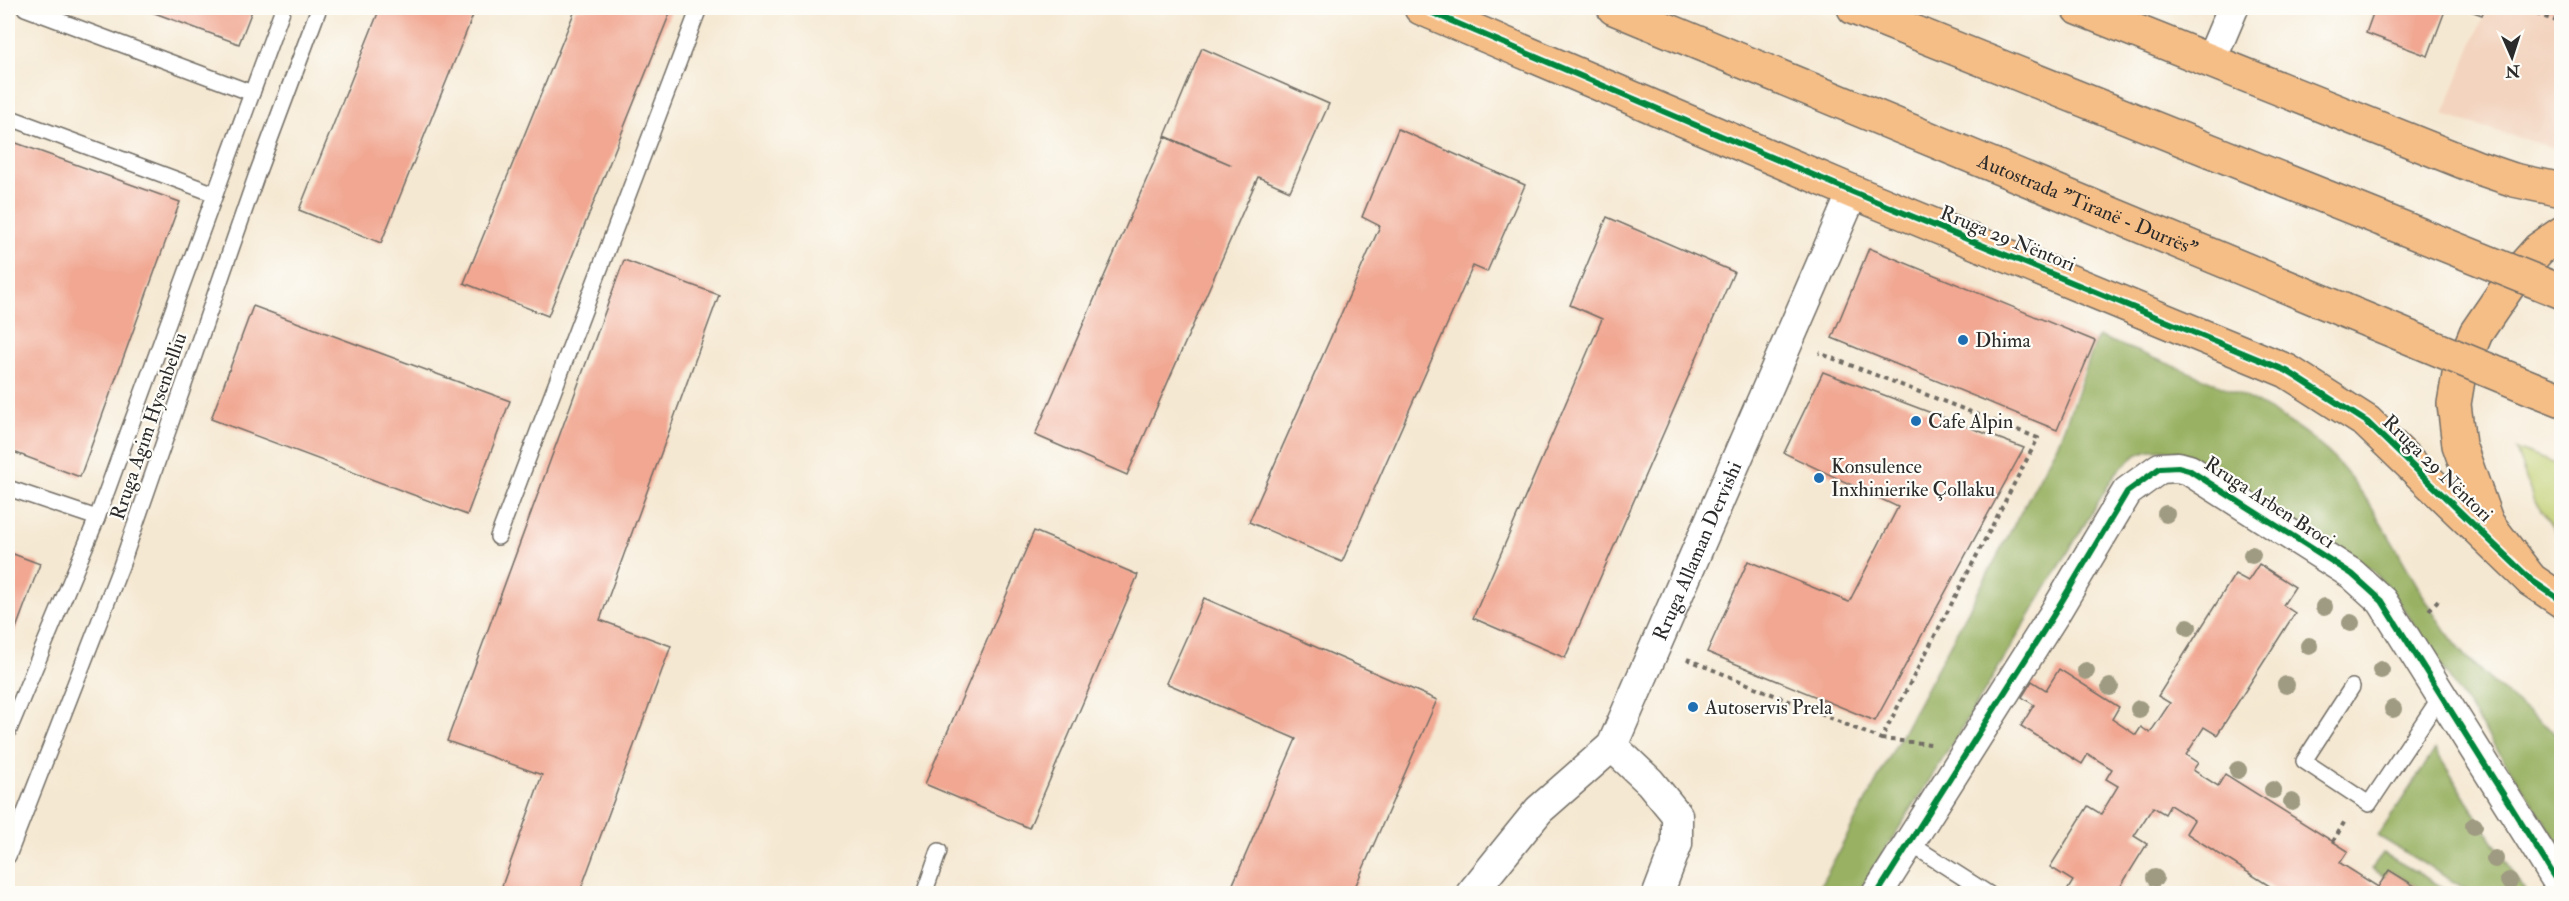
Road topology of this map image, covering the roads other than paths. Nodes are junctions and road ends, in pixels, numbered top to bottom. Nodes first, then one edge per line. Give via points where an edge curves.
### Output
1 (25, 8) edge
2 (283, 8) edge
3 (319, 8) edge
4 (699, 8) edge
5 (1420, 8) edge
6 (1614, 8) edge
7 (1854, 8) edge
8 (2078, 8) edge
9 (2233, 8) edge
10 (2211, 60) junction
11 (252, 93) junction
12 (8, 117) edge
13 (2562, 190) edge
14 (1853, 192) junction
15 (215, 195) junction
16 (2562, 233) edge
17 (2562, 292) edge
18 (2548, 394) edge
19 (8, 488) edge
20 (97, 518) junction
21 (498, 537) dead end
22 (2531, 580) junction
23 (2562, 601) edge
24 (2352, 687) dead end
25 (2440, 696) junction
26 (8, 732) edge
27 (1612, 746) junction
28 (1909, 843) junction
29 (939, 851) dead end
30 (8, 856) edge
31 (2562, 888) edge
32 (924, 894) edge
33 (1471, 894) edge
34 (1658, 894) edge
35 (1876, 894) edge
36 (1989, 894) edge

1 - 11 lane
2 - 11 lane
3 - 30 lane, Rruga Agim Hysenbelliu via 121,566
4 - 21 lane
5 - 14 main road, Rruga 29 Nëntori
6 - 18 main road, Autostrada "Tiranë - Durrës", bridge
7 - 17 main road, bridge
8 - 10 main road
9 - 10 street
10 - 13 main road via 2476,167
11 - 15 lane
12 - 15 lane
14 - 22 main road, Rruga 29 Nëntori via 2287,371 2367,422
14 - 27 street, Rruga Allaman Dervishi
15 - 20 lane
16 - 22 main road via 2539,249 2515,276 2475,333 2458,374 2454,404 2459,445 2487,523
19 - 20 lane
20 - 26 lane
22 - 23 main road
24 - 25 lane via 2304,761 2369,804
25 - 28 street, Rruga Arben Broci via 2382,601 2352,574 2189,470 2160,468 2127,492
25 - 31 street, Rruga Arben Broci
27 - 33 street via 1539,810
27 - 34 street via 1677,815 1677,844
28 - 35 street, Rruga Arben Broci
28 - 36 lane
29 - 32 lane

